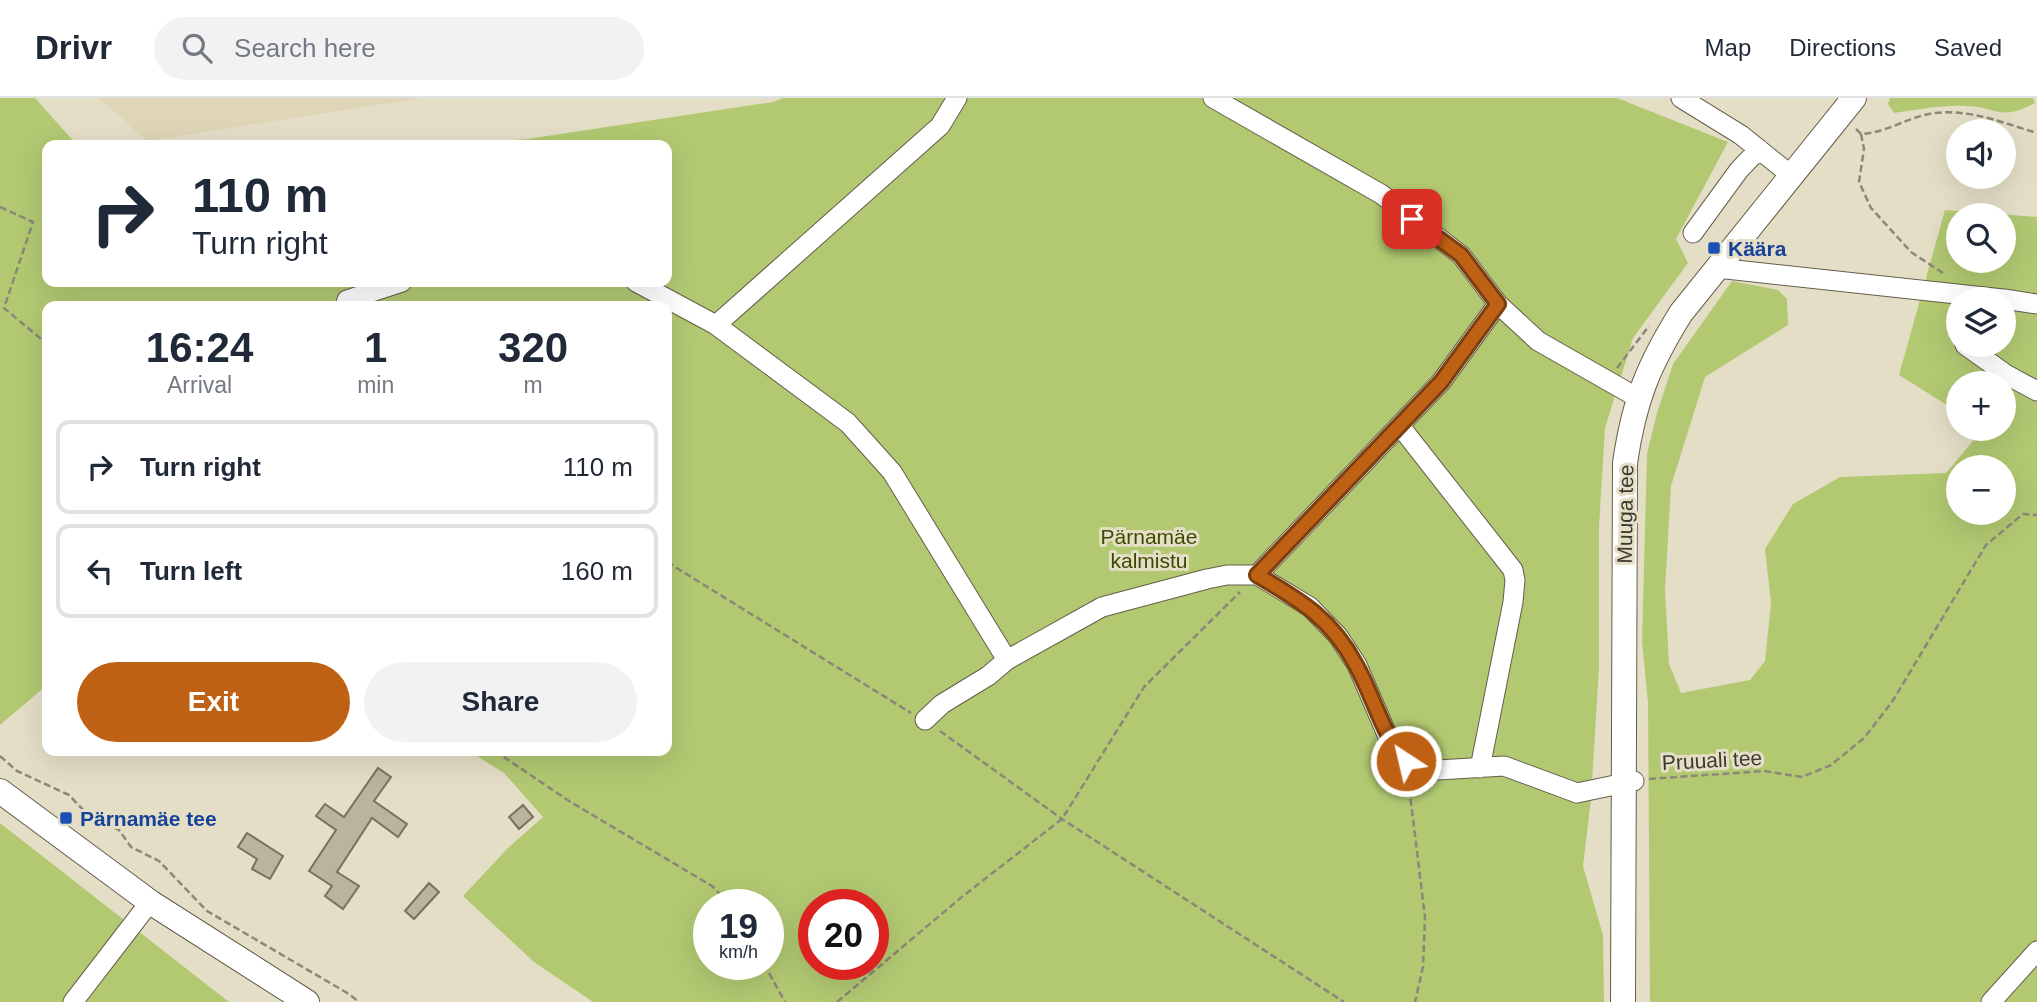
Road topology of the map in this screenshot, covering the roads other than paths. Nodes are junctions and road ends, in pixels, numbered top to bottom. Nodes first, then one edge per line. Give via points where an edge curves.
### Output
1 (957, 98) edge
2 (1213, 98) edge
3 (1681, 98) edge
4 (1854, 98) edge
5 (1759, 149) junction
6 (1792, 176) junction
7 (1693, 233) dead end
8 (1717, 268) junction
9 (387, 287) edge
10 (645, 287) edge
11 (1946, 299) edge
12 (347, 301) edge
13 (671, 301) edge
14 (672, 301) edge
15 (2016, 301) edge
16 (1498, 304) junction
17 (2037, 304) edge
18 (716, 325) junction
19 (1982, 357) edge
20 (2037, 391) edge
21 (1638, 398) junction
22 (1400, 426) junction
23 (1257, 575) junction
24 (1006, 660) junction
25 (925, 720) road end
26 (1480, 768) junction
27 (1628, 782) junction
28 (0, 791) edge
29 (150, 902) junction
30 (2037, 951) edge
31 (73, 1002) edge
32 (307, 1002) edge
33 (1623, 1002) edge
34 (1991, 1002) edge

1 - 18 street via 940,126
2 - 16 street via 1381,194 1461,255
3 - 5 street
4 - 6 main road, Muuga tee
5 - 6 street
5 - 7 street
6 - 8 main road, Muuga tee
8 - 11 street
8 - 21 main road, Muuga tee via 1658,349
9 - 12 street
10 - 13 street
14 - 18 street
15 - 17 street
16 - 21 street via 1538,341
16 - 22 street via 1441,382
18 - 24 street via 848,423 892,472
19 - 20 street
21 - 27 main road, Muuga tee via 1625,463
22 - 23 street
22 - 26 street via 1513,570 1513,602
23 - 24 street via 1207,579 1102,607
23 - 26 street via 1310,607 1338,636 1357,665 1392,746 1406,761 1438,770
24 - 25 street
26 - 27 street via 1504,766 1577,793
27 - 33 main road, Muuga tee
28 - 29 main road
29 - 31 street
29 - 32 main road
30 - 34 street

